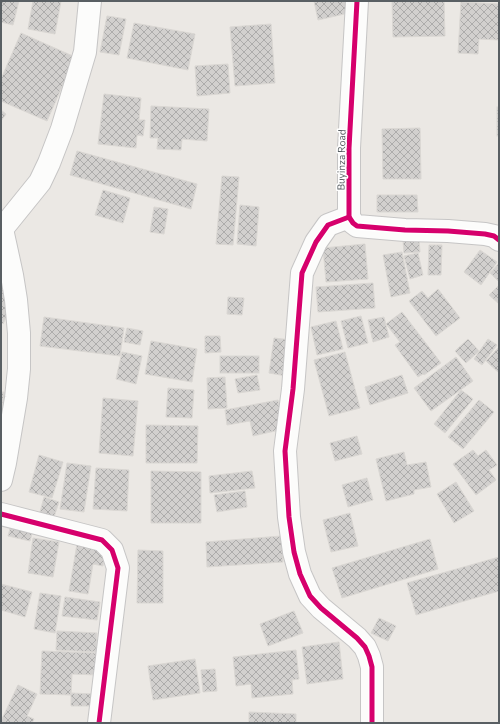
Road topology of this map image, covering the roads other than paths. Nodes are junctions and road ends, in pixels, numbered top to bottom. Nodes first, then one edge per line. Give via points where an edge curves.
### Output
1 (90, 1) edge
2 (357, 1) edge
3 (349, 217) junction
4 (2, 229) edge
5 (499, 240) edge
6 (1, 480) edge
7 (1, 514) edge
8 (99, 723) edge
9 (372, 723) edge

1 - 4 street via 85,52 49,163 40,182
2 - 3 street, Buyinza Road via 349,148
3 - 5 street via 357,226 485,234
3 - 9 street via 328,225 316,242 302,273 293,389 285,451 289,517 300,574 310,596 365,647 372,667
4 - 6 street via 16,300 19,369
7 - 8 street via 102,540 112,550 118,568

